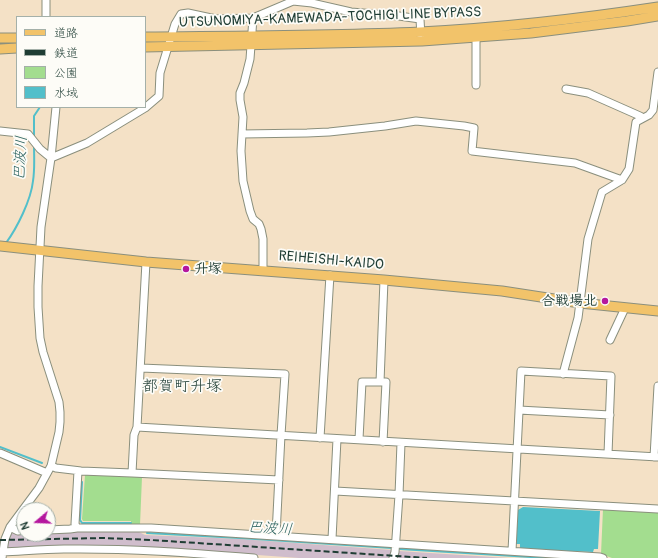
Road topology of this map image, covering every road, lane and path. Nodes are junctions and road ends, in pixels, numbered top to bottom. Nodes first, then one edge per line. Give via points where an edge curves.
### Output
1 (46, 0) edge
2 (658, 7) edge
3 (46, 16) edge
4 (658, 16) edge
5 (253, 18) junction
6 (421, 32) junction
7 (146, 37) edge
8 (172, 37) junction
9 (0, 38) edge
10 (16, 38) edge
11 (476, 38) junction
12 (251, 41) junction
13 (422, 41) junction
14 (146, 47) edge
15 (169, 47) junction
16 (16, 48) edge
17 (0, 49) edge
18 (658, 72) edge
19 (476, 85) dead end
20 (566, 89) dead end
21 (146, 107) edge
22 (56, 108) edge
23 (145, 108) edge
24 (643, 118) junction
25 (0, 131) edge
26 (242, 134) junction
27 (50, 158) junction
28 (622, 180) junction
29 (0, 246) edge
30 (40, 250) junction
31 (146, 262) junction
32 (263, 270) junction
33 (330, 275) junction
34 (384, 280) junction
35 (580, 303) junction
36 (625, 308) junction
37 (658, 311) edge
38 (610, 340) dead end
39 (141, 368) junction
40 (563, 374) junction
41 (380, 382) junction
42 (658, 386) edge
43 (519, 410) junction
44 (610, 415) junction
45 (137, 427) junction
46 (281, 435) junction
47 (320, 438) junction
48 (337, 439) junction
49 (359, 439) junction
50 (383, 442) junction
51 (401, 443) junction
52 (517, 449) junction
53 (0, 453) edge
54 (608, 454) junction
55 (656, 457) edge
56 (50, 466) junction
57 (78, 471) junction
58 (47, 473) junction
59 (132, 473) junction
60 (279, 480) junction
61 (335, 491) junction
62 (399, 495) junction
63 (514, 502) junction
64 (658, 509) edge
65 (10, 527) junction
66 (77, 528) junction
67 (16, 530) edge
68 (56, 530) edge
69 (276, 535) junction
70 (332, 539) junction
71 (396, 544) junction
72 (121, 550) junction
73 (512, 551) junction
74 (173, 555) edge
75 (394, 555) edge
76 (2, 556) edge
77 (124, 558) edge
78 (254, 558) edge
79 (603, 558) edge

1 - 3 street
2 - 6 main road, UTSUNOMIYA-KAMEWADA-TOCHIGI LINE BYPASS via 529,24
4 - 11 main road, UTSUNOMIYA-KAMEWADA-TOCHIGI LINE BYPASS
5 - 6 street via 293,1 351,12 420,19
5 - 8 street via 216,19 184,13 175,24
5 - 12 street
6 - 12 main road, UTSUNOMIYA-KAMEWADA-TOCHIGI LINE BYPASS
6 - 13 street
7 - 8 main road, UTSUNOMIYA-KAMEWADA-TOCHIGI LINE BYPASS
8 - 12 main road, UTSUNOMIYA-KAMEWADA-TOCHIGI LINE BYPASS
8 - 15 street
9 - 10 main road
11 - 13 main road, UTSUNOMIYA-KAMEWADA-TOCHIGI LINE BYPASS
11 - 19 street
12 - 13 main road, UTSUNOMIYA-KAMEWADA-TOCHIGI LINE BYPASS
12 - 15 main road, UTSUNOMIYA-KAMEWADA-TOCHIGI LINE BYPASS
12 - 26 street via 248,70 240,93
14 - 15 main road, UTSUNOMIYA-KAMEWADA-TOCHIGI LINE BYPASS
15 - 21 street via 160,73 159,96
16 - 17 main road
18 - 24 street via 652,110
20 - 24 street via 588,94
22 - 27 street
23 - 27 street via 87,143
24 - 28 street via 636,122 629,169
25 - 27 street via 28,134
26 - 28 street via 307,134 416,121 464,126 474,128 472,151 575,162
26 - 32 street via 244,181 250,211 261,229
27 - 30 street
28 - 35 street via 602,192 588,239
29 - 30 main road, REIHEISHI-KAIDO
30 - 31 main road, REIHEISHI-KAIDO
30 - 56 street via 40,338 60,412 59,432
31 - 32 main road, REIHEISHI-KAIDO
31 - 39 street
32 - 33 main road, REIHEISHI-KAIDO
33 - 34 main road, REIHEISHI-KAIDO
33 - 47 street
34 - 35 main road, REIHEISHI-KAIDO via 502,291
34 - 41 street
35 - 36 main road, REIHEISHI-KAIDO
35 - 40 street
36 - 37 main road, REIHEISHI-KAIDO
36 - 38 street
39 - 45 street
39 - 46 street via 285,374
40 - 43 street via 521,371
40 - 44 street via 611,376
41 - 49 street via 362,382
41 - 50 street via 386,382
42 - 55 street
43 - 44 street
43 - 52 street
44 - 54 street
45 - 46 street
45 - 59 street via 134,435
46 - 47 street
46 - 60 street
47 - 48 street
48 - 49 street
48 - 61 street
49 - 50 street
50 - 51 street
51 - 52 street
51 - 62 street
52 - 54 street
52 - 63 street
53 - 58 street
54 - 55 street
56 - 57 street
56 - 58 street
57 - 59 street
57 - 66 street via 75,524
58 - 65 street via 40,488
59 - 60 street
60 - 69 street
61 - 62 street
61 - 70 street
62 - 63 street
62 - 71 street
63 - 64 street
63 - 73 street
65 - 67 street
65 - 76 street
66 - 68 street
66 - 69 street via 151,528
69 - 70 street
70 - 71 street
71 - 73 street
71 - 75 street
72 - 74 street
72 - 76 street via 64,549
72 - 77 street
73 - 79 street
74 - 78 street

